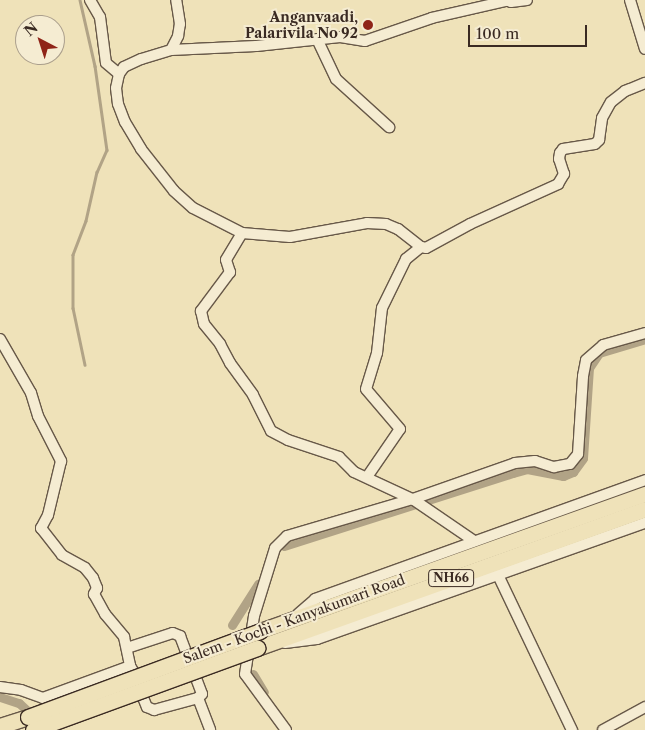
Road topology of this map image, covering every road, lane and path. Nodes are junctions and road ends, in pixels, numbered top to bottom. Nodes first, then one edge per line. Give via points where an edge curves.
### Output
1 (90, 0) edge
2 (176, 0) edge
3 (506, 0) edge
4 (527, 0) edge
5 (630, 0) edge
6 (317, 40) junction
7 (645, 49) edge
8 (171, 50) junction
9 (119, 74) junction
10 (645, 83) edge
11 (389, 127) dead end
12 (242, 233) junction
13 (421, 248) junction
14 (645, 333) edge
15 (0, 339) edge
16 (367, 477) junction
17 (645, 480) edge
18 (645, 494) edge
19 (414, 499) junction
20 (645, 509) edge
21 (645, 523) edge
22 (474, 540) junction
23 (498, 575) junction
24 (292, 619) junction
25 (127, 648) junction
26 (257, 648) junction
27 (130, 666) junction
28 (0, 687) edge
29 (43, 698) junction
30 (198, 698) junction
31 (645, 707) edge
32 (0, 726) edge
33 (31, 727) edge
34 (65, 730) edge
35 (210, 730) edge
36 (286, 730) edge
37 (572, 730) edge
38 (603, 730) edge

1 - 9 street via 100,17 106,62
2 - 8 street via 180,24
3 - 4 street
3 - 6 street via 432,18 365,41 340,37
5 - 7 street
6 - 8 street
6 - 11 street via 336,79
8 - 9 street via 129,63
9 - 12 street via 116,88 118,104 141,149 174,191 193,208
10 - 13 street via 625,91 611,102 602,118 599,140 595,144 568,148 560,153 564,174 558,184 470,224 432,246
12 - 13 street via 290,237 367,222 398,229
12 - 16 street via 226,260 230,272 201,310 204,324 253,395 271,431 339,457 354,472
13 - 16 street via 406,259 382,308 377,353 366,389 400,429
14 - 19 street via 603,345 586,360 578,454 570,464 554,467 535,460 515,463
15 - 25 street via 31,393 38,416 61,461 48,515 41,528 62,555 85,568 93,578 97,588 96,600 124,637
16 - 19 street
17 - 22 street
18 - 24 highway, Salem - Kochi - Kanyakumari Road / NH66
19 - 22 street
19 - 36 street via 287,536 276,548 254,616 245,674
20 - 26 highway, Salem - Kochi - Kanyakumari Road / NH66
21 - 23 street
22 - 24 street via 315,599
23 - 26 street via 317,638
23 - 37 street
24 - 33 highway, Salem - Kochi - Kanyakumari Road / NH66, bridge
25 - 27 street
25 - 30 street via 173,633 180,636 202,694
26 - 33 highway, Salem - Kochi - Kanyakumari Road / NH66, bridge
27 - 29 street
27 - 30 street via 147,707 154,710
28 - 29 street
29 - 34 street
30 - 35 street
31 - 38 street
32 - 33 highway, Salem - Kochi - Kanyakumari Road / NH66

